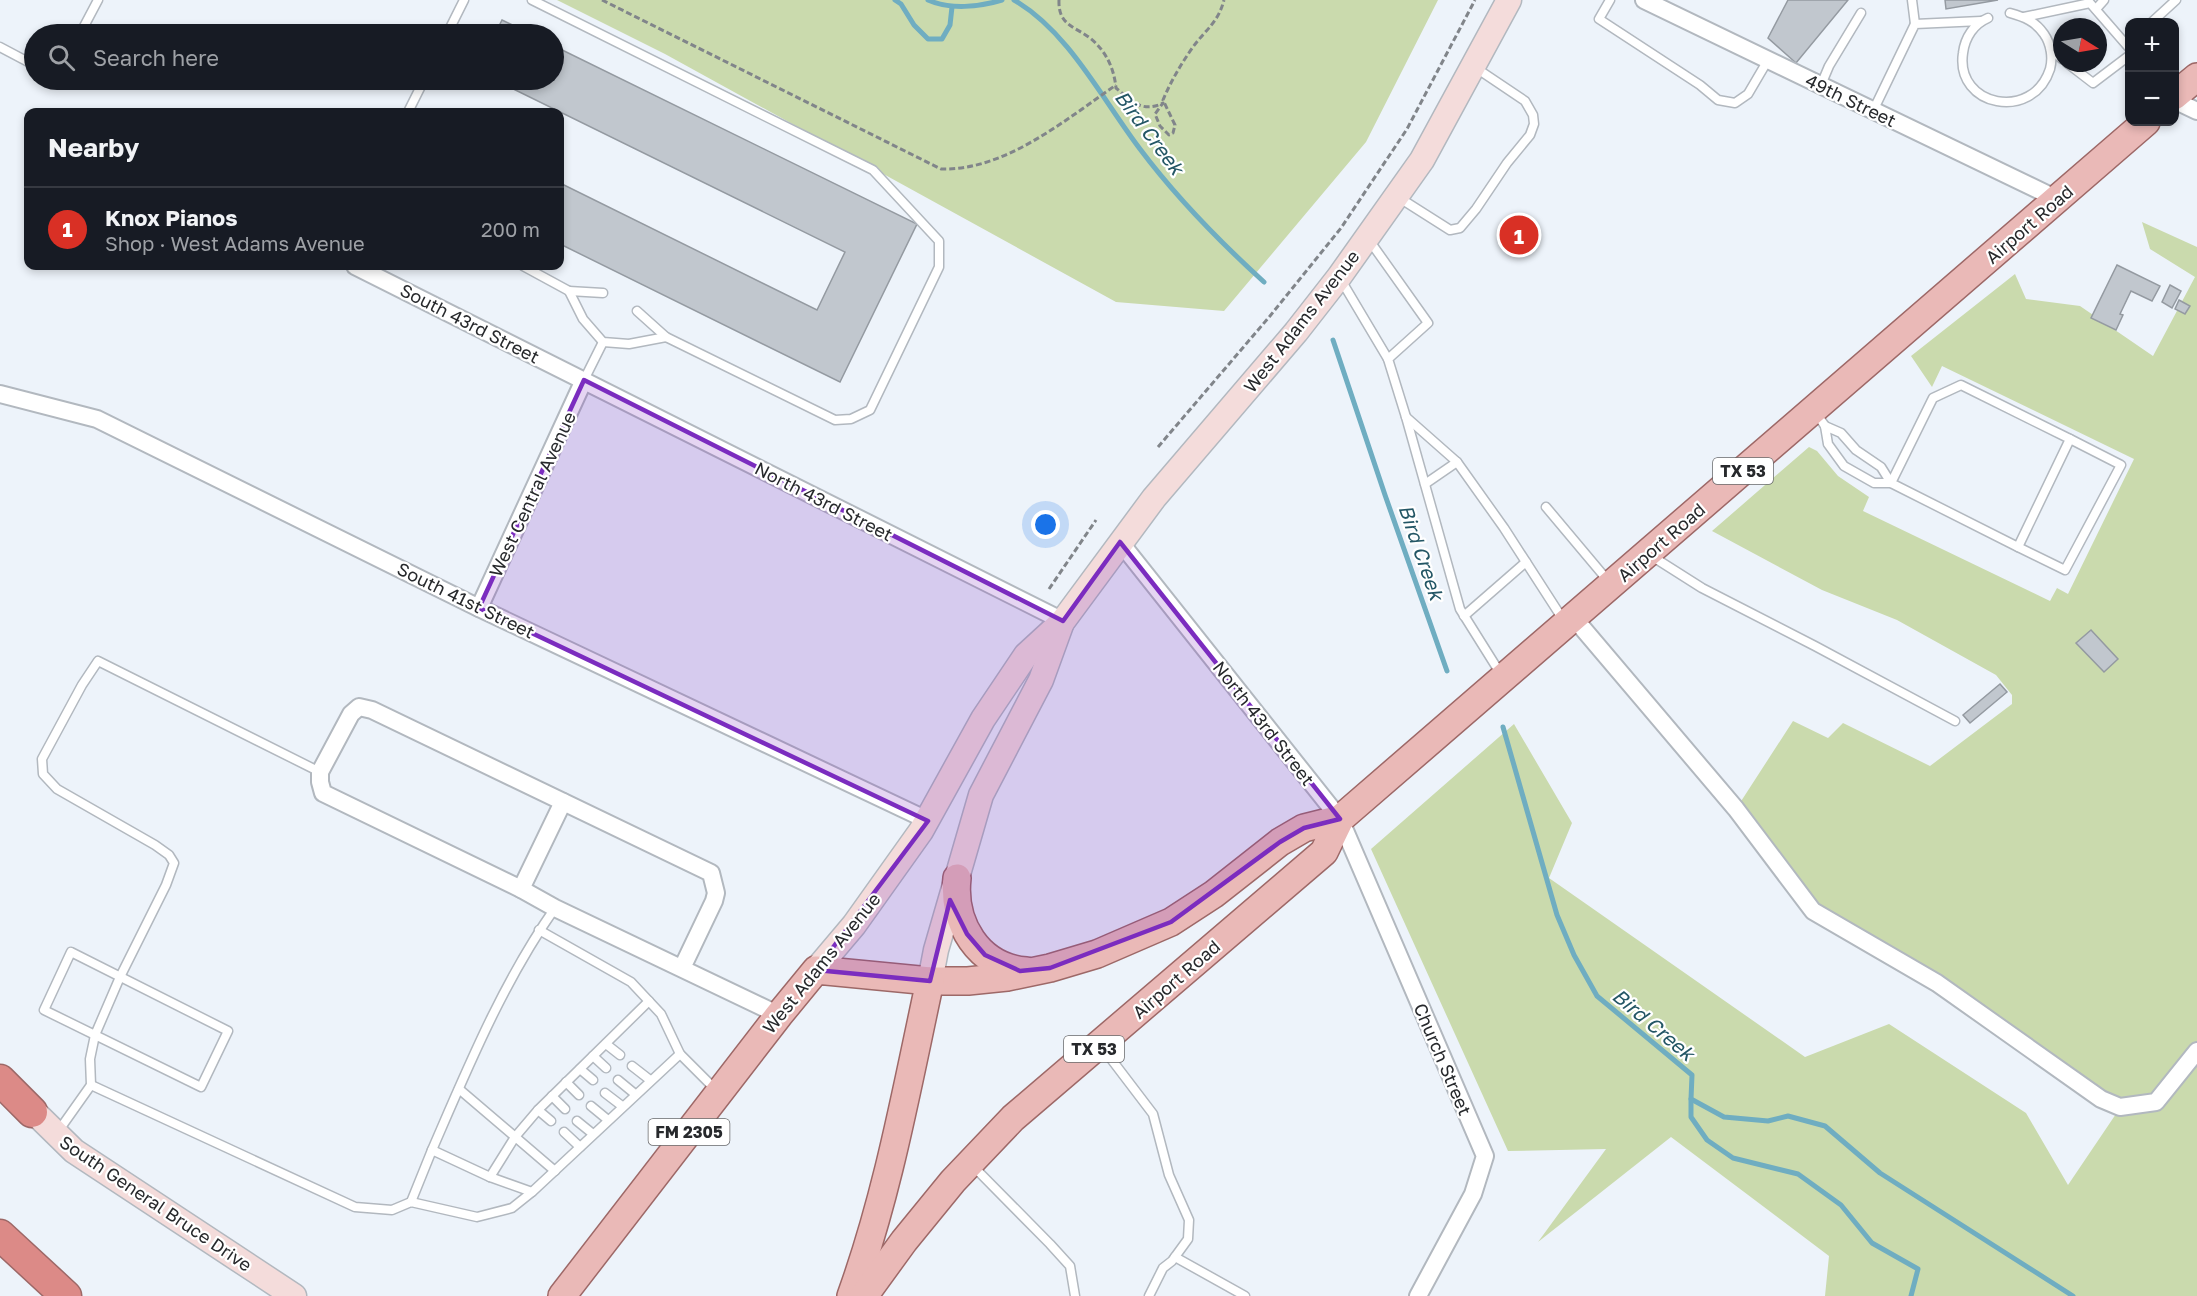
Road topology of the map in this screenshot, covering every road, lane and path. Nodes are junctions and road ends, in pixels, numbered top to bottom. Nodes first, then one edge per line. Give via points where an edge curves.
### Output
1 (98, 0) edge
2 (464, 0) edge
3 (532, 0) edge
4 (602, 0) edge
5 (1059, 0) edge
6 (1224, 0) edge
7 (1475, 0) edge
8 (1509, 0) edge
9 (1610, 0) edge
10 (1644, 0) edge
11 (1912, 0) edge
12 (2104, 0) edge
13 (2176, 0) edge
14 (2096, 9) junction
15 (1862, 13) dead end
16 (2010, 13) dead end
17 (2024, 17) junction
18 (2156, 18) edge
19 (85, 24) edge
20 (452, 24) edge
21 (1915, 24) junction
22 (2125, 44) edge
23 (0, 47) edge
24 (2051, 50) joint
25 (2125, 53) edge
26 (24, 60) edge
27 (1768, 60) junction
28 (1473, 66) junction
29 (2107, 70) edge
30 (2079, 72) edge
31 (2105, 72) edge
32 (2197, 77) edge
33 (1821, 85) junction
34 (1114, 86) junction
35 (419, 90) edge
36 (2179, 94) edge
37 (2179, 100) edge
38 (410, 108) edge
39 (1873, 111) junction
40 (2197, 111) edge
41 (2141, 126) edge
42 (1396, 196) junction
43 (2057, 200) junction
44 (1367, 238) junction
45 (363, 270) edge
46 (530, 270) edge
47 (1339, 277) junction
48 (569, 291) junction
49 (603, 293) dead end
50 (637, 311) dead end
51 (666, 336) junction
52 (603, 342) junction
53 (1388, 359) junction
54 (584, 380) junction
55 (0, 394) edge
56 (1406, 417) junction
57 (1819, 418) junction
58 (2070, 439) junction
59 (1158, 447) dead end
60 (1457, 462) junction
61 (1891, 483) junction
62 (1425, 484) junction
63 (1546, 507) dead end
64 (1096, 519) dead end
65 (1120, 542) junction
66 (2018, 547) junction
67 (1647, 554) junction
68 (1526, 562) junction
69 (1611, 585) junction
70 (1049, 589) dead end
71 (479, 608) junction
72 (1464, 616) junction
73 (1063, 621) junction
74 (1570, 621) junction
75 (1503, 678) junction
76 (1955, 721) dead end
77 (320, 772) junction
78 (563, 802) junction
79 (1340, 819) junction
80 (927, 820) junction
81 (957, 878) junction
82 (520, 889) junction
83 (555, 908) junction
84 (539, 930) junction
85 (682, 968) junction
86 (816, 970) junction
87 (1033, 972) junction
88 (120, 977) junction
89 (930, 981) junction
90 (649, 1001) junction
91 (779, 1015) junction
92 (95, 1035) junction
93 (606, 1044) junction
94 (1100, 1044) junction
95 (2197, 1051) edge
96 (680, 1054) junction
97 (620, 1055) dead end
98 (593, 1056) junction
99 (632, 1066) dead end
100 (606, 1068) dead end
101 (580, 1069) junction
102 (0, 1078) edge
103 (593, 1080) dead end
104 (618, 1080) dead end
105 (650, 1080) junction
106 (567, 1082) junction
107 (91, 1085) junction
108 (459, 1089) junction
109 (605, 1093) dead end
110 (719, 1093) junction
111 (636, 1094) junction
112 (579, 1095) dead end
113 (552, 1096) junction
114 (591, 1106) dead end
115 (622, 1106) junction
116 (565, 1109) dead end
117 (538, 1110) junction
118 (32, 1112) joint
119 (608, 1120) junction
120 (551, 1121) dead end
121 (577, 1121) dead end
122 (564, 1132) dead end
123 (55, 1134) junction
124 (593, 1134) junction
125 (515, 1137) junction
126 (580, 1147) junction
127 (432, 1150) junction
128 (969, 1163) junction
129 (555, 1171) junction
130 (490, 1177) junction
131 (532, 1192) junction
132 (411, 1202) junction
133 (0, 1235) edge
134 (1175, 1257) junction
135 (563, 1295) edge
136 (66, 1296) edge
137 (294, 1296) edge
138 (851, 1296) edge
139 (864, 1296) edge
140 (1075, 1296) edge
141 (1149, 1296) edge
142 (1245, 1296) edge
143 (1418, 1296) edge

1 - 19 lane
2 - 20 lane
3 - 51 lane via 873,170 939,241 939,267 870,410 851,418 835,420
4 - 34 path via 941,169 969,168 996,160 1059,125
5 - 34 path via 1065,22 1089,38 1107,58 1115,76
6 - 34 path via 1218,18 1173,76 1163,100 1175,126 1173,133 1164,132 1156,119 1163,103 1145,108
7 - 59 path via 1407,129 1341,228
8 - 28 main road, West Adams Avenue / FM 2305
9 - 27 lane via 1599,19 1718,100 1735,103 1748,94
10 - 27 street, 49th Street
11 - 21 lane
12 - 14 lane
13 - 18 lane
14 - 17 lane via 2090,3
14 - 22 lane
15 - 33 lane
16 - 17 lane
17 - 24 lane via 2037,25
21 - 24 lane via 1985,19 1971,31 1962,59 1971,86 1996,102 2011,103 2037,91 2049,72
21 - 39 lane
23 - 26 lane
25 - 29 lane
27 - 33 street, 49th Street
28 - 42 main road, West Adams Avenue / FM 2305 via 1422,160
28 - 42 lane via 1525,101 1533,115 1530,135 1460,228 1450,230
30 - 31 lane via 2093,83
32 - 36 main road
33 - 39 street, 49th Street
35 - 38 lane
37 - 40 street
39 - 43 street, 49th Street
41 - 43 main road, Airport Road / TX 53
42 - 44 main road, West Adams Avenue / FM 2305
43 - 57 main road, Airport Road / TX 53
44 - 47 main road, West Adams Avenue / FM 2305
44 - 53 lane via 1428,323
45 - 54 street, South 43rd Street
46 - 48 lane
47 - 53 lane
47 - 65 main road, West Adams Avenue / FM 2305
48 - 49 lane
48 - 52 lane via 583,319
50 - 51 lane
51 - 52 lane via 628,344
52 - 54 lane
53 - 56 lane
54 - 71 street, West Central Avenue
54 - 73 street, North 43rd Street
55 - 71 street, South 41st Street via 98,419
56 - 60 lane
56 - 62 lane
57 - 61 lane via 1881,467
57 - 61 lane via 1828,444 1844,466 1874,483
57 - 67 main road, Airport Road / TX 53
58 - 61 lane via 1961,385 1933,398
58 - 66 lane
58 - 66 lane via 2121,465 2065,570
60 - 62 lane
60 - 68 lane
61 - 66 lane
62 - 72 lane
63 - 69 lane
64 - 70 path
65 - 73 main road, West Adams Avenue / FM 2305
65 - 79 street, North 43rd Street
67 - 69 main road, Airport Road / TX 53
67 - 76 lane via 1702,588
68 - 72 lane
68 - 74 lane
69 - 74 main road, Airport Road / TX 53
71 - 80 street, South 41st Street
72 - 75 lane
73 - 80 main road, West Adams Avenue / FM 2305 via 1026,655 1003,687
73 - 81 main road, West Adams Avenue / FM 2305 via 1041,680 981,795
74 - 75 main road, Airport Road / TX 53
74 - 95 street via 1736,809 1813,911 1937,983 2102,1099 2120,1107 2156,1102
75 - 79 main road, Airport Road / TX 53
77 - 78 street via 351,714 359,707
77 - 82 street via 323,793
77 - 88 lane via 98,661 42,759 43,774 57,789 155,845 174,863
78 - 82 street
78 - 85 street via 711,873 714,901
79 - 87 main road, Airport Road / TX 53 via 1304,828 1280,842 1171,922 1097,954
79 - 94 main road, Airport Road / TX 53 via 1324,852
79 - 143 street, Church Street via 1485,1156 1473,1194
80 - 86 main road, West Adams Avenue / FM 2305 via 854,925
81 - 87 main road via 956,907 975,945 996,962
81 - 89 main road, West Adams Avenue / FM 2305
82 - 83 street
83 - 84 lane
83 - 85 street
84 - 90 lane via 631,982
84 - 108 lane via 504,992
85 - 91 street
86 - 89 main road, Airport Road / TX 53
86 - 91 main road, West Adams Avenue / FM 2305
87 - 89 main road, Airport Road / TX 53 via 968,981
88 - 92 lane
88 - 92 lane via 71,952 44,1010
88 - 92 lane via 228,1031 201,1087
89 - 138 main road via 883,1196
90 - 93 lane
90 - 96 lane via 661,1014
91 - 110 main road, West Adams Avenue / FM 2305
92 - 107 lane via 90,1059
93 - 97 lane
93 - 98 lane
94 - 128 main road, Airport Road / TX 53 via 1013,1118
94 - 134 lane via 1153,1114 1169,1175 1189,1220 1188,1239
96 - 105 lane
96 - 110 lane
98 - 100 lane
98 - 101 lane
99 - 105 lane
101 - 103 lane
101 - 106 lane
102 - 118 highway
104 - 111 lane
105 - 111 lane
106 - 112 lane
106 - 113 lane
107 - 123 lane
107 - 132 lane via 355,1207 393,1210
108 - 125 lane
108 - 127 lane
109 - 115 lane
110 - 135 main road, West Adams Avenue / FM 2305
111 - 115 lane
113 - 116 lane
113 - 117 lane
114 - 119 lane
115 - 119 lane
117 - 120 lane
117 - 125 lane
118 - 123 main road, South General Bruce Drive
119 - 124 lane
121 - 124 lane
122 - 126 lane
123 - 137 main road, South General Bruce Drive via 74,1151
124 - 126 lane
125 - 129 lane
125 - 130 lane
126 - 129 lane
127 - 130 lane
127 - 132 lane
128 - 139 main road, Airport Road / TX 53
128 - 140 lane via 1070,1266
129 - 131 lane
130 - 131 lane
131 - 132 lane via 512,1208 477,1217
133 - 136 highway
134 - 141 lane via 1163,1268
134 - 142 lane

